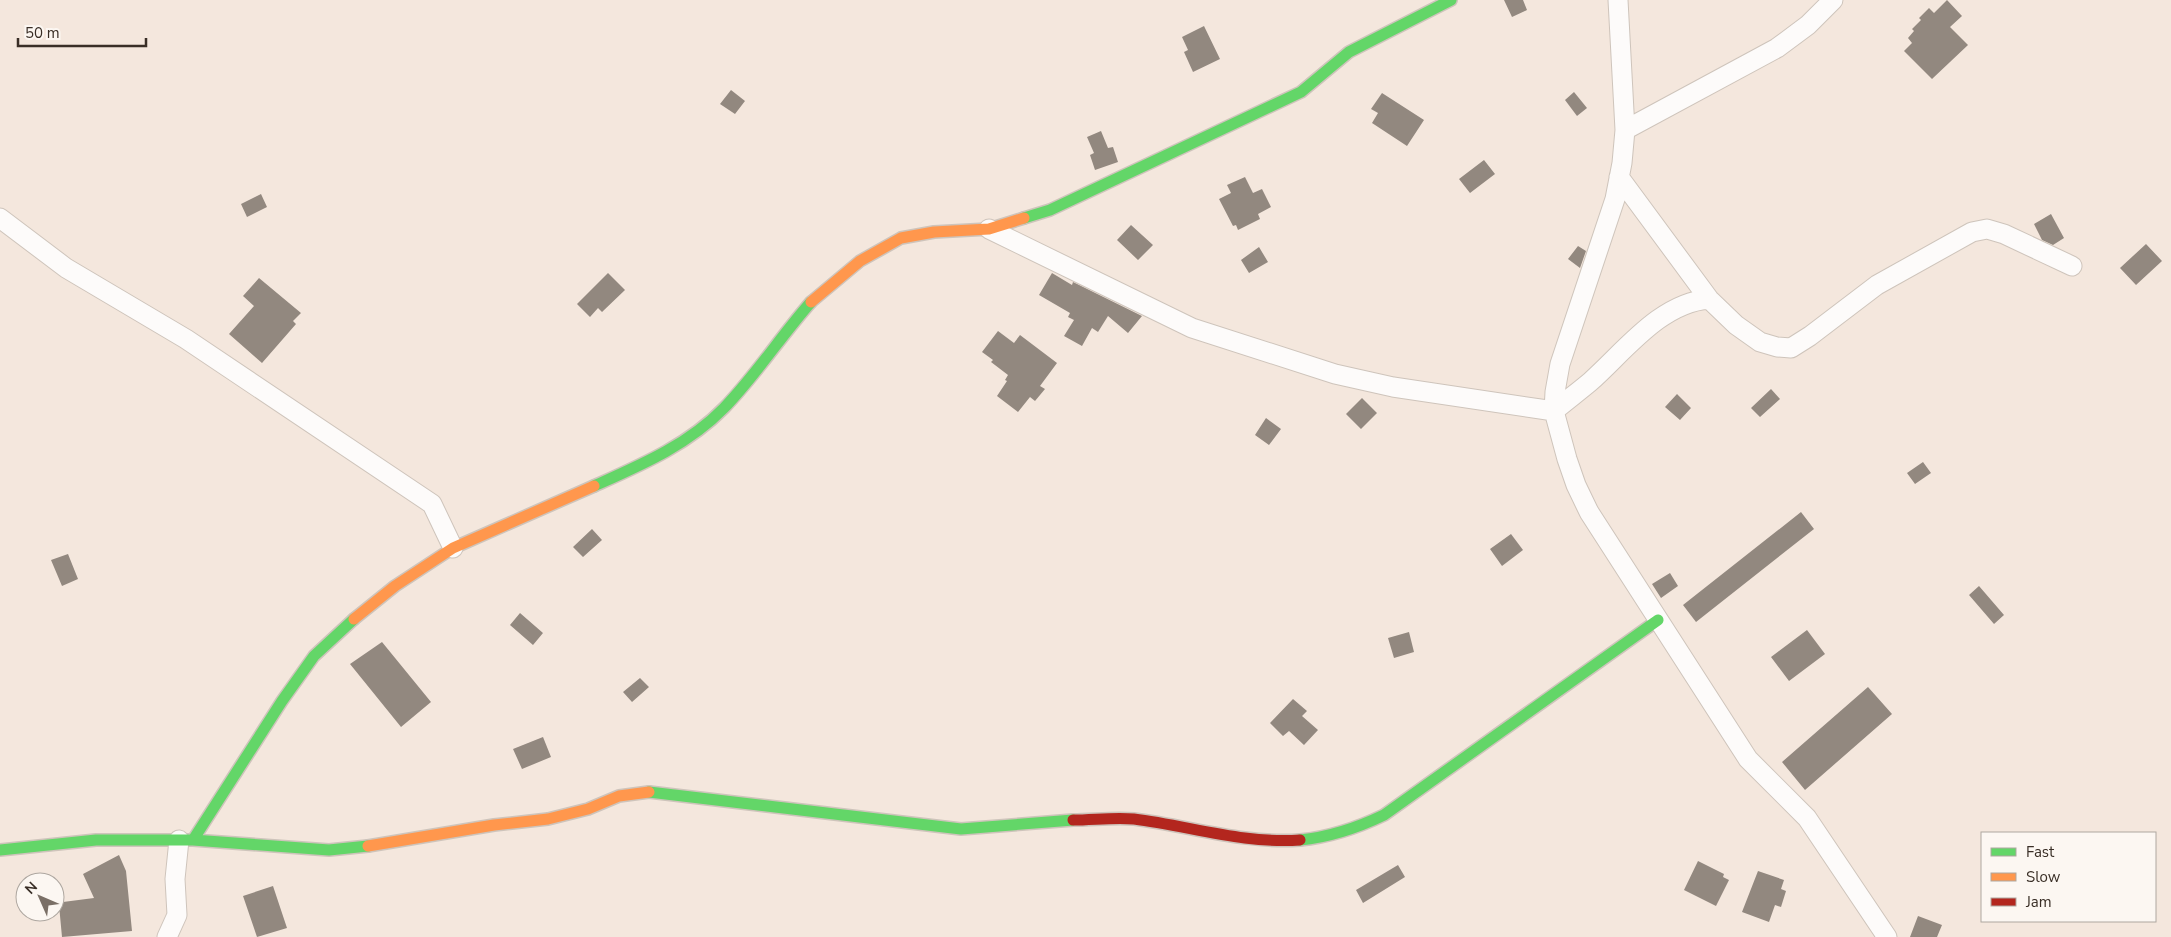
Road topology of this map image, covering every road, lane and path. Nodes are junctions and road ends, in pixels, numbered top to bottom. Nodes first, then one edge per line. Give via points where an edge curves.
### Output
1 (1451, 0) edge
2 (1618, 0) edge
3 (1833, 0) edge
4 (1625, 130) junction
5 (1619, 177) junction
6 (0, 218) edge
7 (989, 229) junction
8 (2072, 266) dead end
9 (1709, 299) junction
10 (1554, 411) junction
11 (453, 548) junction
12 (1658, 620) junction
13 (186, 840) junction
14 (0, 850) edge
15 (167, 937) edge
16 (1887, 937) edge

1 - 7 street via 1349,52 1302,92 1259,114 1050,210
2 - 4 street
3 - 4 street via 1808,25 1777,48
4 - 5 street
5 - 9 street
5 - 10 street via 1615,199 1560,364
6 - 11 street via 66,268 186,339 432,504
7 - 10 street via 1192,328 1335,374 1393,387
7 - 11 street via 934,232 900,238 860,261 817,295 723,409 686,440 648,462
8 - 9 street via 2004,234 1987,229 1972,232 1877,285 1790,348 1760,342
9 - 10 street via 1691,300 1672,310
10 - 12 street via 1576,485 1589,512
11 - 13 street via 395,586 314,656
12 - 13 street via 1384,816 1323,838 1281,841 1214,834 1133,819 1066,820 961,830 652,791 618,796 548,819 329,850
12 - 16 street via 1748,759 1807,818
13 - 14 street via 96,840
13 - 15 street via 176,879 177,914

